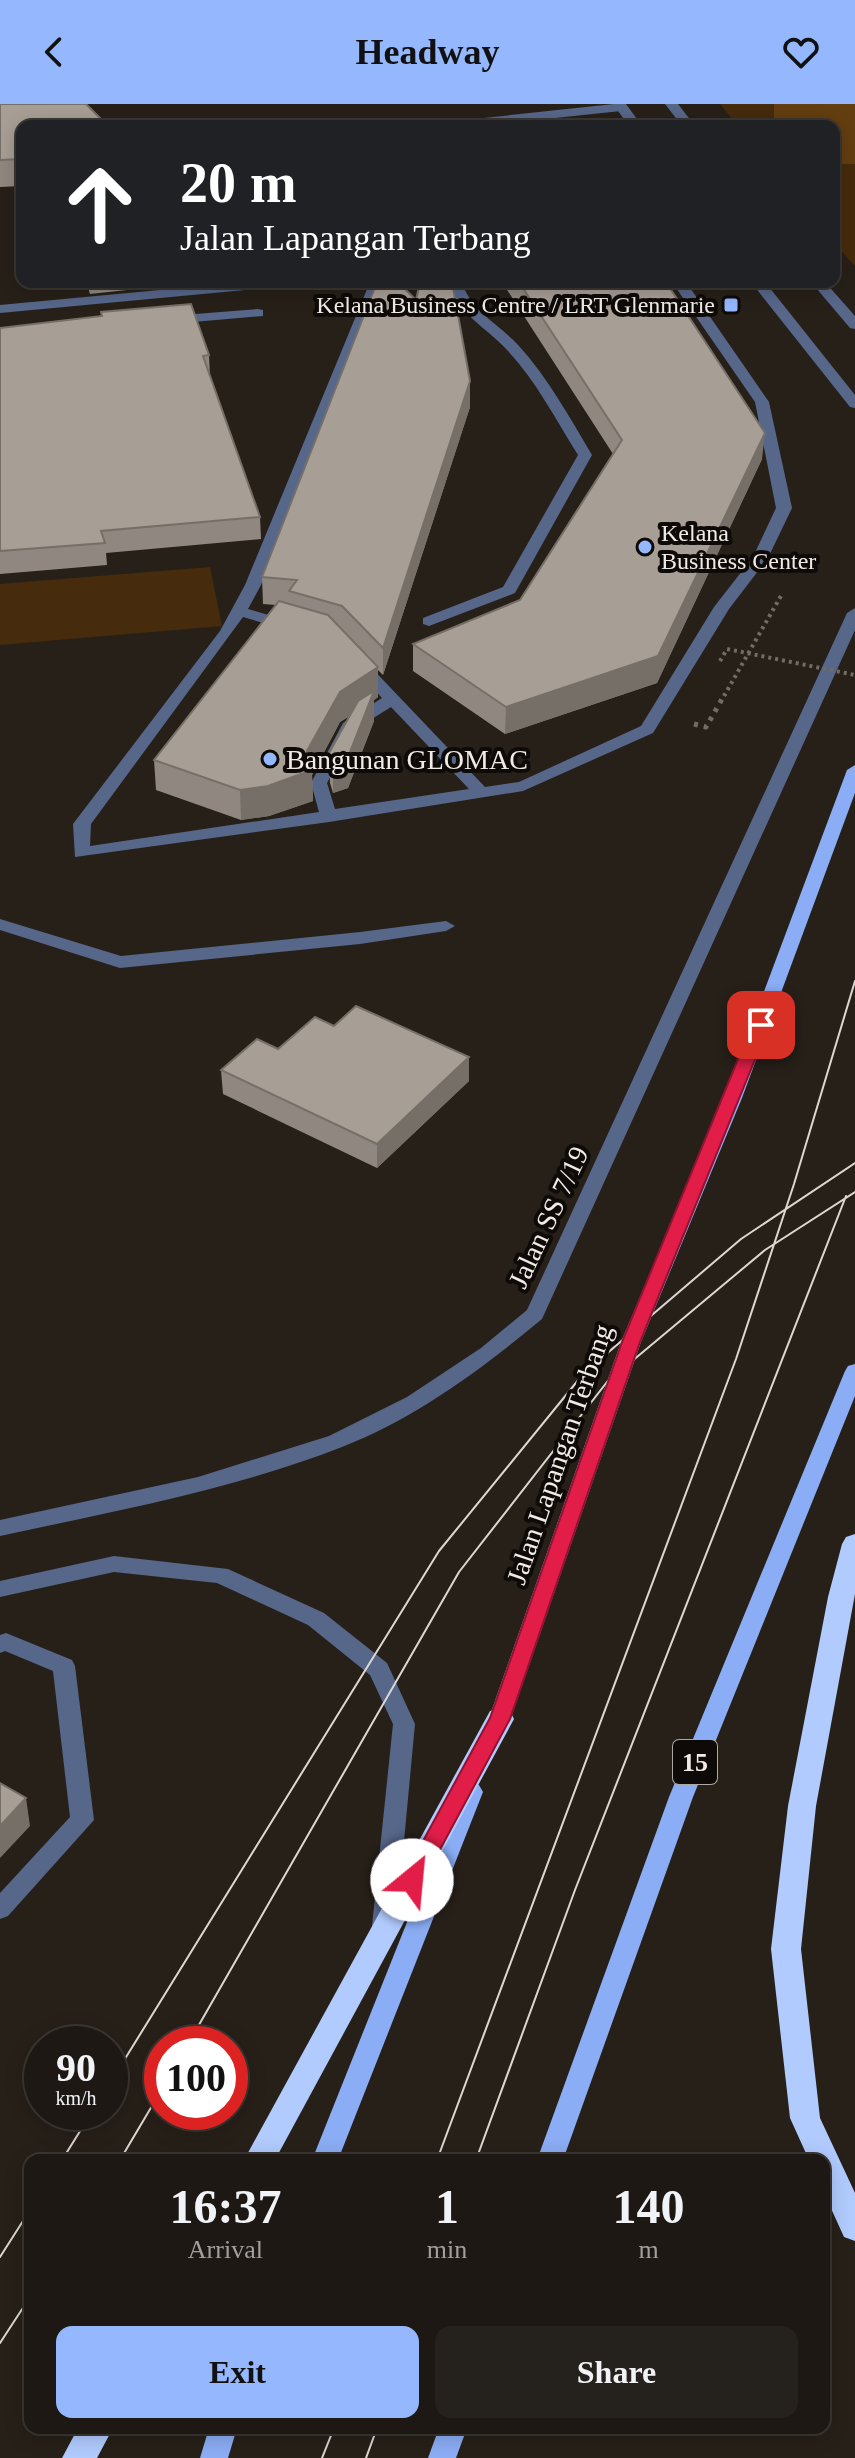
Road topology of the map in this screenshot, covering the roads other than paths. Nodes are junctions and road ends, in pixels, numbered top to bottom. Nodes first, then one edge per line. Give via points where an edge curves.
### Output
1 (671, 104) edge
2 (620, 106) edge
3 (552, 120) edge
4 (684, 120) edge
5 (225, 288) edge
6 (375, 288) edge
7 (457, 288) edge
8 (683, 288) edge
9 (763, 288) edge
10 (823, 288) edge
11 (0, 309) edge
12 (258, 313) dead end
13 (148, 322) edge
14 (855, 325) edge
15 (855, 404) edge
16 (239, 611) junction
17 (855, 613) edge
18 (429, 621) dead end
19 (308, 631) edge
20 (345, 649) edge
21 (392, 699) junction
22 (855, 770) edge
23 (482, 793) junction
24 (329, 817) junction
25 (0, 924) edge
26 (446, 926) dead end
27 (855, 1371) edge
28 (0, 1528) edge
29 (855, 1544) edge
30 (0, 1589) edge
31 (0, 1644) edge
32 (500, 1719) junction
33 (0, 1909) edge
34 (383, 1934) junction
35 (262, 2154) edge
36 (327, 2154) edge
37 (552, 2154) edge
38 (822, 2154) edge
39 (830, 2172) edge
40 (855, 2227) edge
41 (93, 2434) edge
42 (221, 2434) edge
43 (451, 2434) edge
44 (78, 2458) edge
45 (214, 2458) edge
46 (442, 2458) edge

1 - 4 street
2 - 3 street
5 - 11 street
6 - 16 street
7 - 18 street via 464,305 514,349 585,455 509,590
8 - 23 street via 762,402 784,508 760,558 722,607 647,729 523,786
9 - 15 street
10 - 14 street
12 - 13 street
16 - 19 street
16 - 24 street via 82,824 81,853
17 - 28 street, Jalan SS 7/19 via 535,1314 414,1402 336,1441 199,1485
20 - 21 street
21 - 23 street
21 - 24 street via 349,726 319,783
22 - 32 main road, Jalan Lapangan Terbang via 733,1098 631,1342
23 - 24 street
25 - 26 street via 120,962
27 - 37 main road, 15 via 681,1797
29 - 38 highway via 802,1806 786,1949 805,2118
30 - 34 street via 114,1564 220,1575 316,1619 379,1669 404,1724
31 - 33 street via 64,1666 82,1820
32 - 34 highway
32 - 36 main road, Jalan Lapangan Terbang
34 - 35 highway
39 - 40 highway
41 - 44 highway
42 - 45 main road
43 - 46 main road

